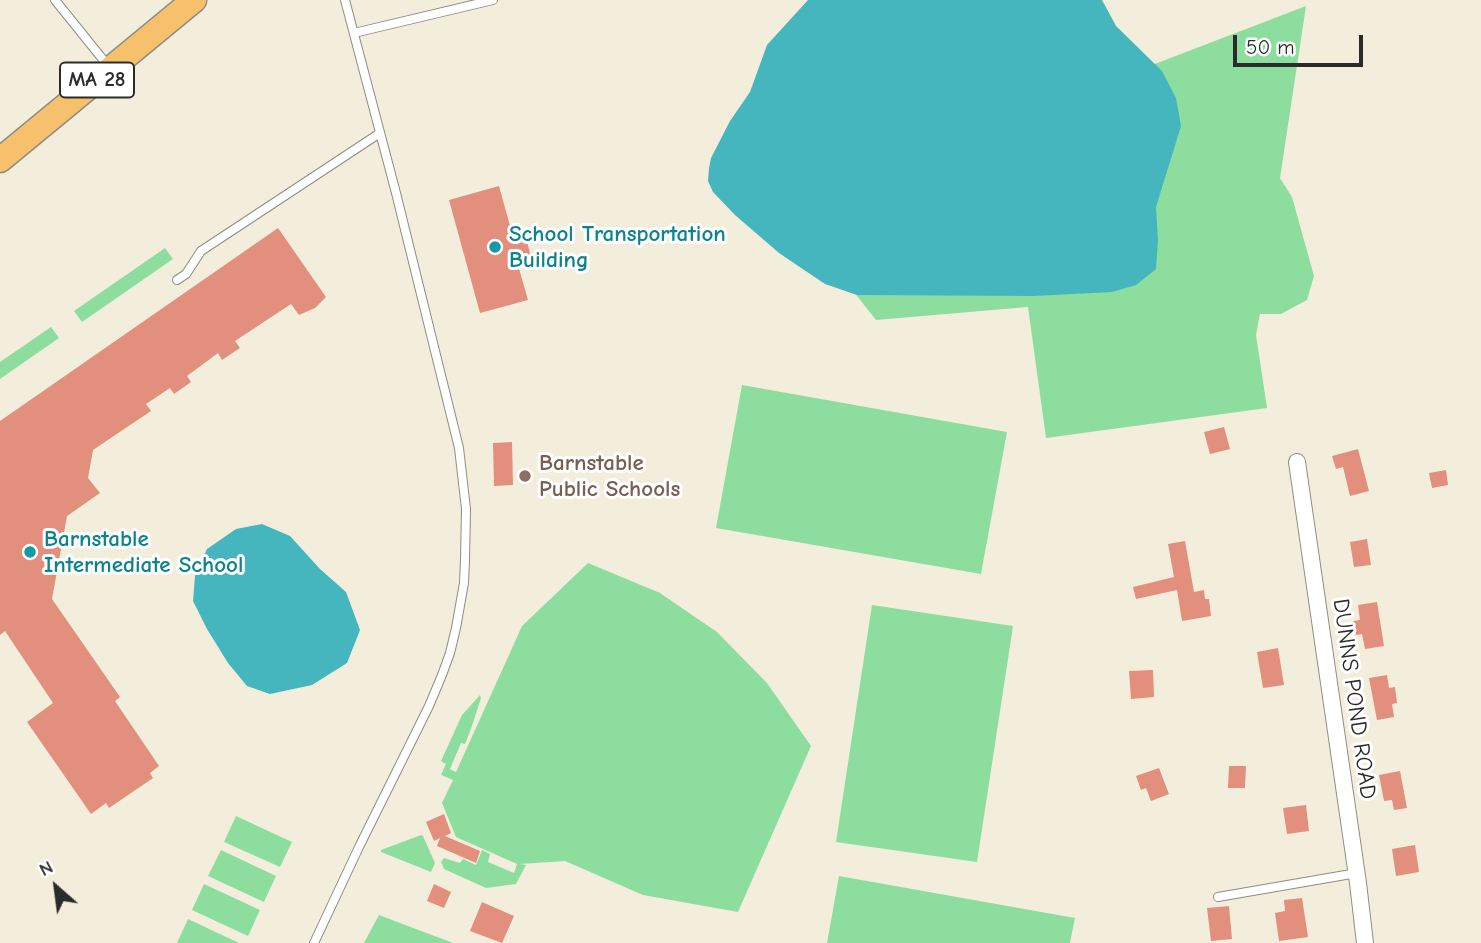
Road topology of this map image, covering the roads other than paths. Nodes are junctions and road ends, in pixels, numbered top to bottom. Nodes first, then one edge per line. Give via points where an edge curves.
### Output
1 (55, 0) edge
2 (194, 0) edge
3 (345, 0) edge
4 (493, 0) edge
5 (354, 33) junction
6 (111, 69) junction
7 (380, 133) junction
8 (3, 150) edge
9 (177, 280) dead end
10 (1297, 462) dead end
11 (1357, 873) junction
12 (1219, 897) dead end
13 (314, 943) edge
14 (1365, 943) edge

1 - 6 lane
2 - 6 main road, MA 28
3 - 5 lane
4 - 5 lane
5 - 7 lane
6 - 8 main road, MA 28
7 - 9 lane via 201,251
7 - 13 lane via 459,448 466,559 456,628 437,688
10 - 11 street, DUNNS POND ROAD
11 - 12 lane
11 - 14 street, DUNNS POND ROAD

